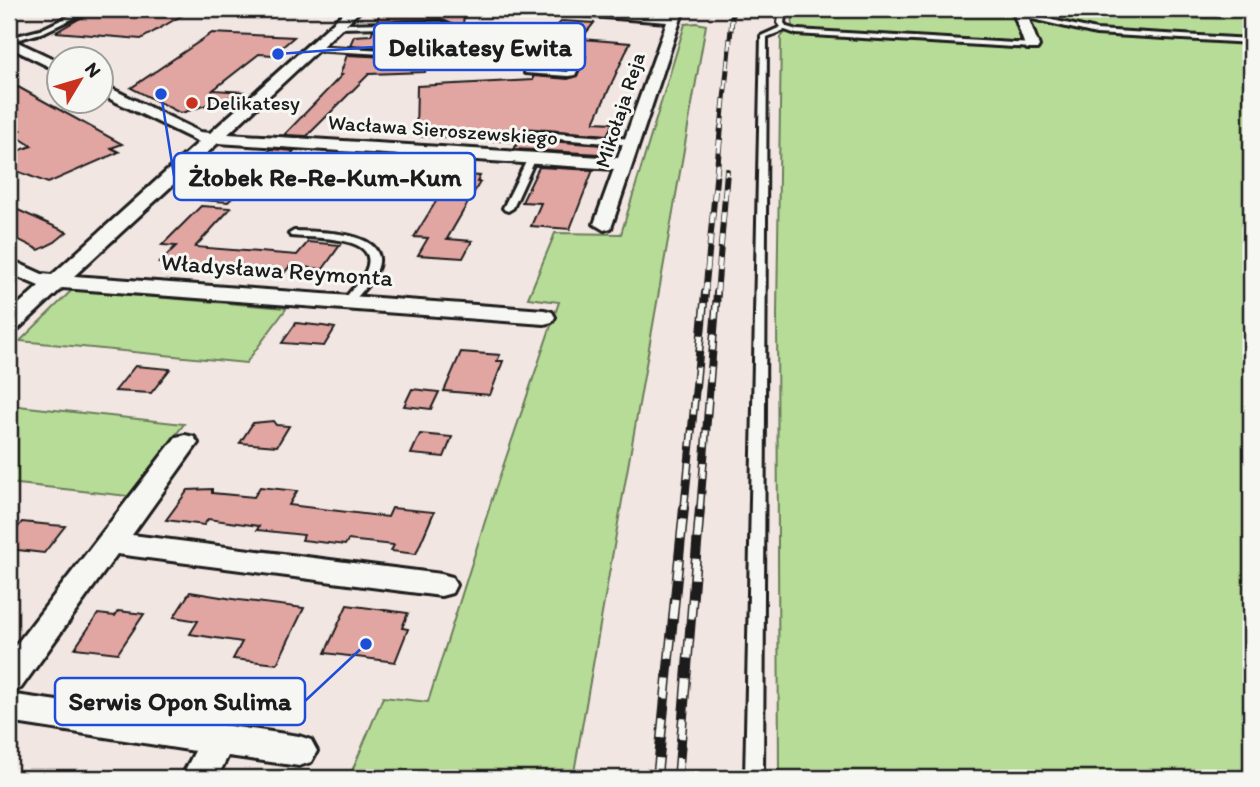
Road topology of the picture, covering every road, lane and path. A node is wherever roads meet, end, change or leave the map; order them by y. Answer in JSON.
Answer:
{"nodes":[{"id":1,"x":355,"y":9,"type":"edge"},
{"id":2,"x":552,"y":9,"type":"edge"},
{"id":3,"x":783,"y":9,"type":"edge"},
{"id":4,"x":1020,"y":12,"type":"edge"},
{"id":5,"x":80,"y":13,"type":"dead end"},
{"id":6,"x":676,"y":14,"type":"edge"},
{"id":7,"x":337,"y":26,"type":"junction"},
{"id":8,"x":785,"y":28,"type":"junction"},
{"id":9,"x":463,"y":29,"type":"dead end"},
{"id":10,"x":9,"y":41,"type":"edge"},
{"id":11,"x":1251,"y":41,"type":"edge"},
{"id":12,"x":1032,"y":46,"type":"joint"},
{"id":13,"x":313,"y":48,"type":"junction"},
{"id":14,"x":580,"y":57,"type":"dead end"},
{"id":15,"x":46,"y":61,"type":"edge"},
{"id":16,"x":116,"y":96,"type":"edge"},
{"id":17,"x":524,"y":134,"type":"dead end"},
{"id":18,"x":214,"y":138,"type":"junction"},
{"id":19,"x":632,"y":142,"type":"junction"},
{"id":20,"x":532,"y":158,"type":"junction"},
{"id":21,"x":625,"y":164,"type":"junction"},
{"id":22,"x":508,"y":208,"type":"dead end"},
{"id":23,"x":604,"y":224,"type":"dead end"},
{"id":24,"x":294,"y":234,"type":"dead end"},
{"id":25,"x":9,"y":265,"type":"edge"},
{"id":26,"x":58,"y":280,"type":"junction"},
{"id":27,"x":348,"y":301,"type":"junction"},
{"id":28,"x":544,"y":317,"type":"dead end"},
{"id":29,"x":9,"y":325,"type":"edge"},
{"id":30,"x":185,"y":443,"type":"dead end"},
{"id":31,"x":110,"y":543,"type":"junction"},
{"id":32,"x":441,"y":585,"type":"dead end"},
{"id":33,"x":9,"y":678,"type":"edge"},
{"id":34,"x":9,"y":708,"type":"edge"},
{"id":35,"x":218,"y":741,"type":"junction"},
{"id":36,"x":299,"y":751,"type":"dead end"},
{"id":37,"x":199,"y":778,"type":"edge"},
{"id":38,"x":754,"y":778,"type":"edge"}],
"edges":[{"from":1,"to":7,"type":"street"},
{"from":2,"to":6,"type":"street"},
{"from":3,"to":8,"type":"lane"},
{"from":4,"to":11,"type":"lane"},
{"from":4,"to":12,"type":"street"},
{"from":5,"to":10,"type":"lane"},
{"from":6,"to":19,"type":"street","name":"Mikołaja Reja"},
{"from":7,"to":9,"type":"lane"},
{"from":7,"to":13,"type":"street"},
{"from":8,"to":12,"type":"lane"},
{"from":8,"to":38,"type":"lane"},
{"from":10,"to":15,"type":"street"},
{"from":13,"to":14,"type":"lane"},
{"from":13,"to":18,"type":"street"},
{"from":16,"to":18,"type":"street","name":"Wacława Sieroszewskiego"},
{"from":17,"to":19,"type":"lane"},
{"from":18,"to":20,"type":"street","name":"Wacława Sieroszewskiego"},
{"from":18,"to":26,"type":"street"},
{"from":19,"to":21,"type":"street","name":"Mikołaja Reja"},
{"from":20,"to":21,"type":"street","name":"Wacława Sieroszewskiego"},
{"from":20,"to":22,"type":"lane"},
{"from":21,"to":23,"type":"street","name":"Mikołaja Reja"},
{"from":24,"to":27,"type":"lane"},
{"from":25,"to":26,"type":"street","name":"Władysława Reymonta"},
{"from":26,"to":27,"type":"street","name":"Władysława Reymonta"},
{"from":26,"to":29,"type":"street"},
{"from":27,"to":28,"type":"street","name":"Władysława Reymonta"},
{"from":30,"to":31,"type":"street"},
{"from":31,"to":32,"type":"street"},
{"from":31,"to":33,"type":"street"},
{"from":34,"to":35,"type":"street"},
{"from":35,"to":36,"type":"street"},
{"from":35,"to":37,"type":"street"}]}
